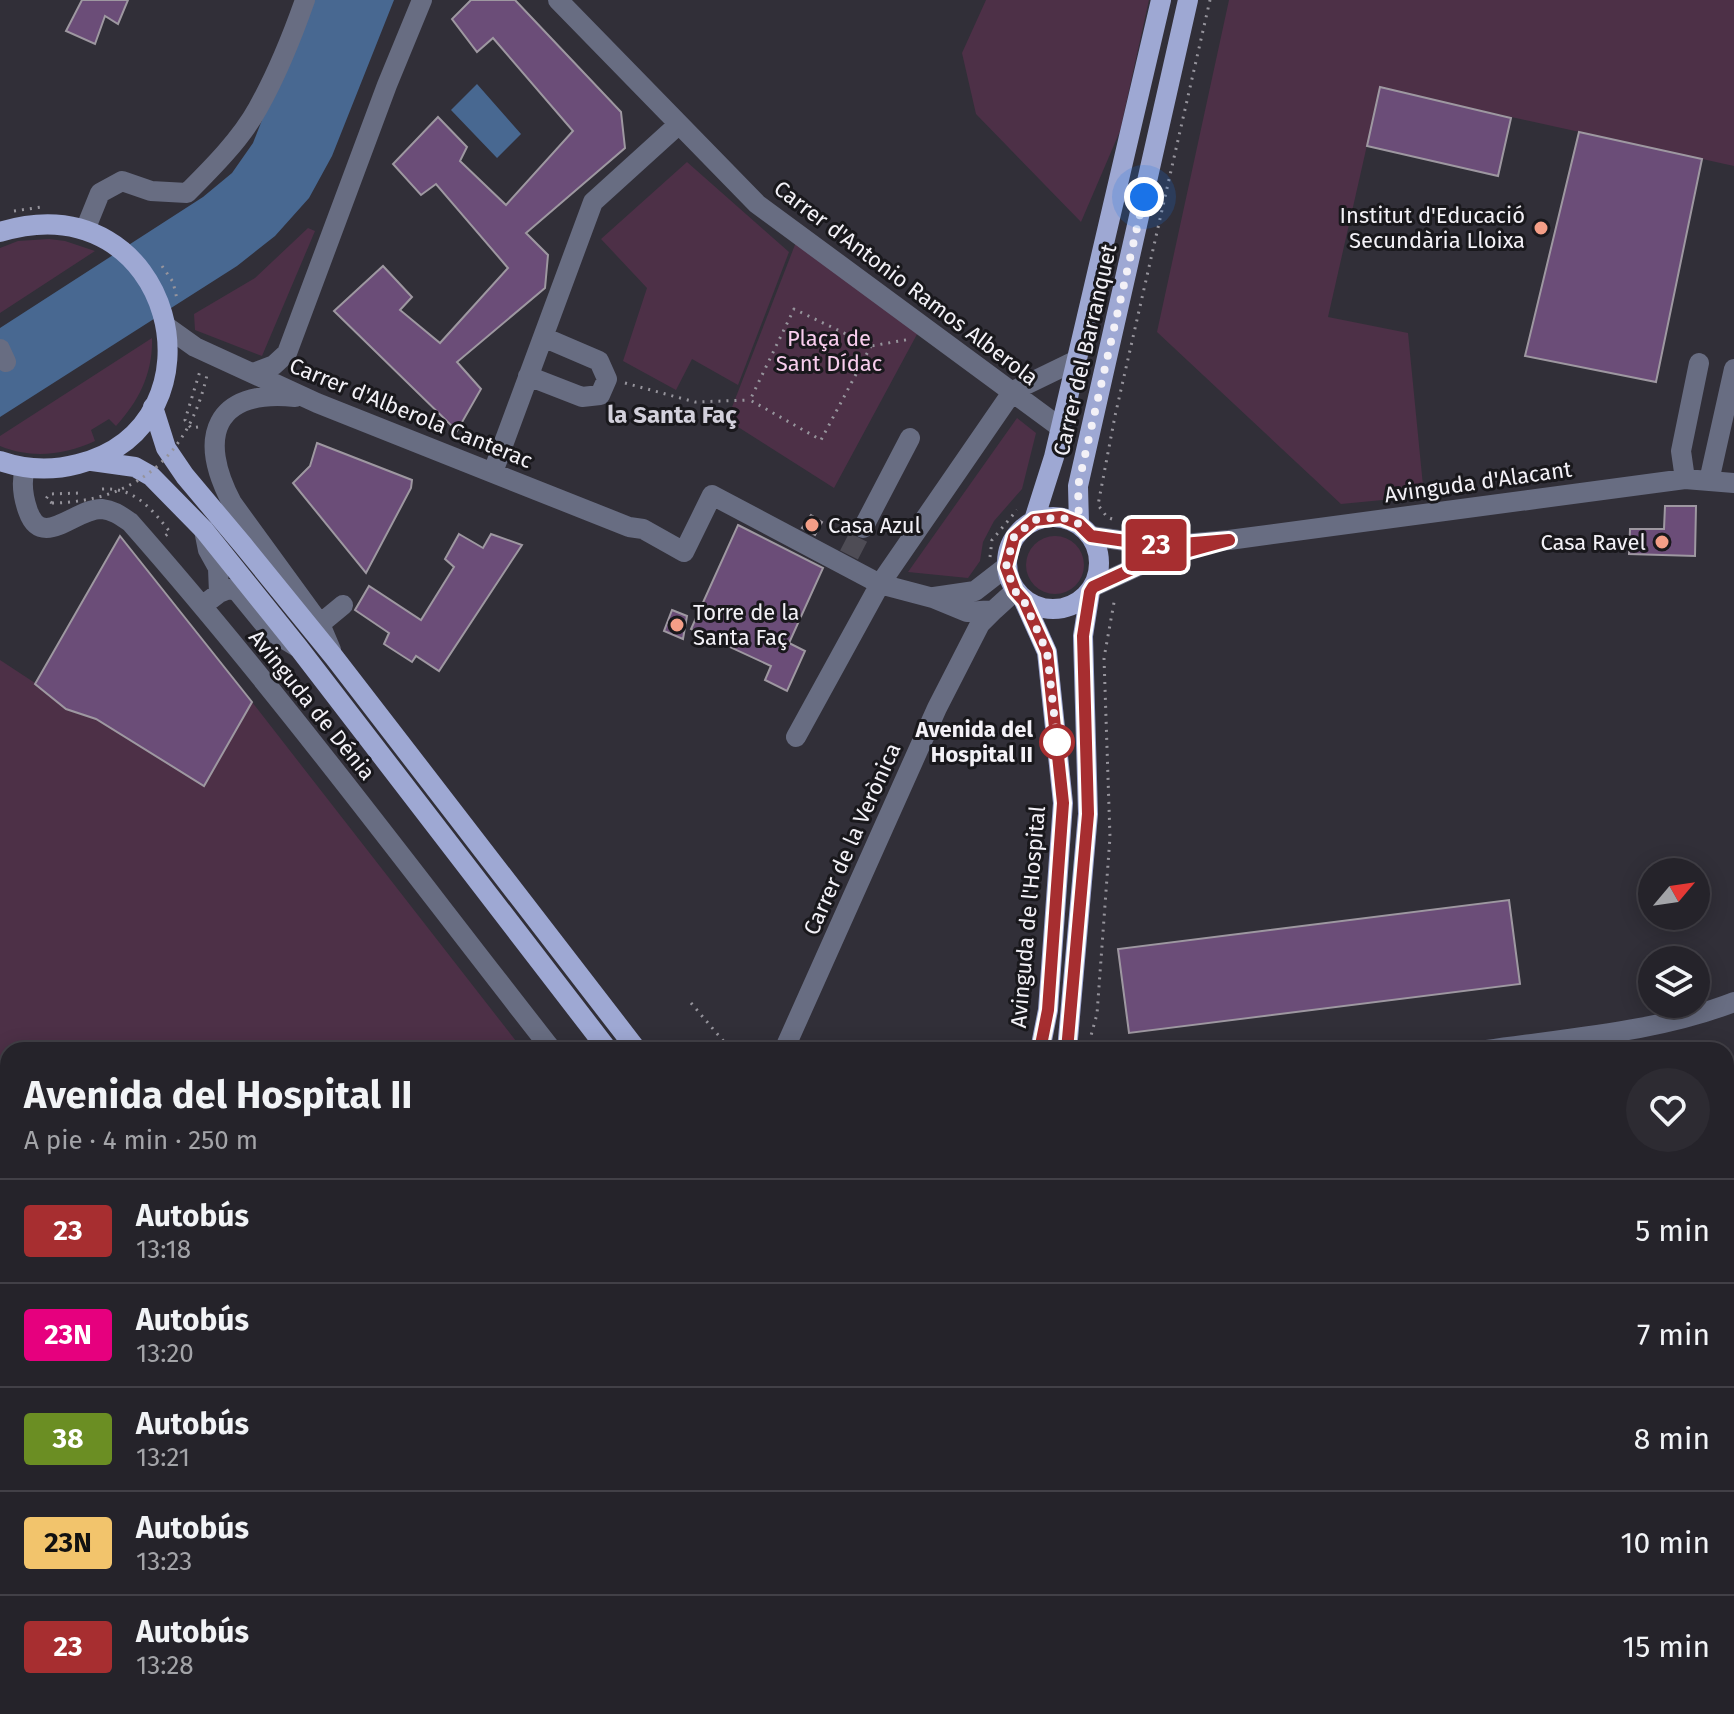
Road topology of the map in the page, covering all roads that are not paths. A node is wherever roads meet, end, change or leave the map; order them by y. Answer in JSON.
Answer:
{"nodes":[{"id":1,"x":305,"y":0,"type":"edge"},
{"id":2,"x":422,"y":0,"type":"edge"},
{"id":3,"x":558,"y":0,"type":"edge"},
{"id":4,"x":1161,"y":0,"type":"edge"},
{"id":5,"x":1190,"y":1,"type":"edge"},
{"id":6,"x":679,"y":124,"type":"junction"},
{"id":7,"x":85,"y":230,"type":"junction"},
{"id":8,"x":0,"y":232,"type":"edge"},
{"id":9,"x":166,"y":324,"type":"junction"},
{"id":10,"x":543,"y":337,"type":"junction"},
{"id":11,"x":287,"y":353,"type":"junction"},
{"id":12,"x":1077,"y":360,"type":"junction"},
{"id":13,"x":1699,"y":363,"type":"dead end"},
{"id":14,"x":1734,"y":369,"type":"edge"},
{"id":15,"x":253,"y":373,"type":"junction"},
{"id":16,"x":528,"y":376,"type":"junction"},
{"id":17,"x":1013,"y":391,"type":"junction"},
{"id":18,"x":307,"y":399,"type":"junction"},
{"id":19,"x":153,"y":407,"type":"junction"},
{"id":20,"x":1061,"y":428,"type":"junction"},
{"id":21,"x":910,"y":438,"type":"dead end"},
{"id":22,"x":0,"y":461,"type":"edge"},
{"id":23,"x":92,"y":461,"type":"junction"},
{"id":24,"x":25,"y":468,"type":"junction"},
{"id":25,"x":493,"y":472,"type":"junction"},
{"id":26,"x":1685,"y":479,"type":"junction"},
{"id":27,"x":1709,"y":481,"type":"junction"},
{"id":28,"x":1734,"y":483,"type":"edge"},
{"id":29,"x":1034,"y":520,"type":"junction"},
{"id":30,"x":863,"y":528,"type":"tunnel mouth"},
{"id":31,"x":204,"y":530,"type":"junction"},
{"id":32,"x":1085,"y":530,"type":"junction"},
{"id":33,"x":1229,"y":540,"type":"junction"},
{"id":34,"x":1006,"y":567,"type":"junction"},
{"id":35,"x":876,"y":582,"type":"junction"},
{"id":36,"x":1091,"y":590,"type":"junction"},
{"id":37,"x":219,"y":593,"type":"junction"},
{"id":38,"x":1020,"y":596,"type":"junction"},
{"id":39,"x":933,"y":598,"type":"junction"},
{"id":40,"x":343,"y":605,"type":"dead end"},
{"id":41,"x":202,"y":606,"type":"junction"},
{"id":42,"x":994,"y":610,"type":"junction"},
{"id":43,"x":320,"y":624,"type":"junction"},
{"id":44,"x":298,"y":647,"type":"junction"},
{"id":45,"x":334,"y":657,"type":"junction"},
{"id":46,"x":796,"y":737,"type":"dead end"},
{"id":47,"x":1734,"y":1002,"type":"edge"},
{"id":48,"x":546,"y":1042,"type":"edge"},
{"id":49,"x":602,"y":1042,"type":"edge"},
{"id":50,"x":631,"y":1042,"type":"edge"},
{"id":51,"x":788,"y":1042,"type":"edge"},
{"id":52,"x":1041,"y":1042,"type":"edge"},
{"id":53,"x":1068,"y":1042,"type":"edge"},
{"id":54,"x":1551,"y":1042,"type":"edge"}],
"edges":[{"from":1,"to":7,"type":"street"},
{"from":2,"to":11,"type":"street"},
{"from":3,"to":6,"type":"street","name":"Carrer d'Antonio Ramos Alberola"},
{"from":4,"to":12,"type":"main road","name":"Carrer del Barranquet"},
{"from":5,"to":32,"type":"main road","name":"Carrer del Barranquet"},
{"from":6,"to":10,"type":"street"},
{"from":6,"to":17,"type":"street","name":"Carrer d'Antonio Ramos Alberola"},
{"from":7,"to":8,"type":"main road"},
{"from":7,"to":9,"type":"main road"},
{"from":9,"to":15,"type":"street","name":"Carrer d'Alberola Canterac"},
{"from":9,"to":19,"type":"main road"},
{"from":10,"to":16,"type":"street"},
{"from":10,"to":16,"type":"street"},
{"from":11,"to":15,"type":"street"},
{"from":11,"to":18,"type":"street"},
{"from":12,"to":17,"type":"street","name":"Carrer del Barranquet"},
{"from":12,"to":20,"type":"main road","name":"Carrer del Barranquet"},
{"from":13,"to":26,"type":"street"},
{"from":14,"to":27,"type":"street"},
{"from":15,"to":18,"type":"street","name":"Carrer d'Alberola Canterac"},
{"from":16,"to":25,"type":"street"},
{"from":17,"to":20,"type":"street","name":"Carrer d'Antonio Ramos Alberola"},
{"from":17,"to":35,"type":"street","name":"Carrer del Barranquet"},
{"from":18,"to":25,"type":"street","name":"Carrer d'Alberola Canterac"},
{"from":18,"to":43,"type":"street"},
{"from":19,"to":23,"type":"main road"},
{"from":19,"to":45,"type":"main road","name":"Avinguda de Dénia"},
{"from":20,"to":29,"type":"main road","name":"Carrer del Barranquet"},
{"from":21,"to":30,"type":"street"},
{"from":22,"to":24,"type":"main road"},
{"from":23,"to":24,"type":"main road"},
{"from":23,"to":31,"type":"main road","name":"Avinguda de Dénia"},
{"from":24,"to":41,"type":"street","name":"Avinguda de Dénia"},
{"from":25,"to":35,"type":"street","name":"Carrer d'Alberola Canterac"},
{"from":26,"to":27,"type":"street","name":"Avinguda d'Alacant"},
{"from":26,"to":33,"type":"street","name":"Avinguda d'Alacant"},
{"from":27,"to":28,"type":"street","name":"Avinguda d'Alacant"},
{"from":29,"to":32,"type":"main road"},
{"from":29,"to":34,"type":"main road"},
{"from":31,"to":37,"type":"street"},
{"from":31,"to":44,"type":"main road","name":"Avinguda de Dénia"},
{"from":32,"to":33,"type":"street","name":"Avinguda d'Alacant"},
{"from":32,"to":36,"type":"main road"},
{"from":33,"to":36,"type":"street","name":"Avinguda d'Alacant"},
{"from":34,"to":38,"type":"main road"},
{"from":34,"to":39,"type":"street"},
{"from":35,"to":39,"type":"street"},
{"from":35,"to":46,"type":"street","name":"Carrer del Barranquet"},
{"from":36,"to":38,"type":"main road"},
{"from":36,"to":53,"type":"main road"},
{"from":37,"to":41,"type":"street"},
{"from":37,"to":44,"type":"street"},
{"from":38,"to":42,"type":"street","name":"Carrer de la Verònica"},
{"from":38,"to":52,"type":"main road","name":"Avinguda de l'Hospital"},
{"from":39,"to":42,"type":"street"},
{"from":40,"to":43,"type":"street"},
{"from":41,"to":48,"type":"street","name":"Avinguda de Dénia"},
{"from":42,"to":51,"type":"street","name":"Carrer de la Verònica"},
{"from":43,"to":45,"type":"street"},
{"from":44,"to":49,"type":"main road","name":"Avinguda de Dénia"},
{"from":45,"to":50,"type":"main road","name":"Avinguda de Dénia"},
{"from":47,"to":54,"type":"street"}]}
